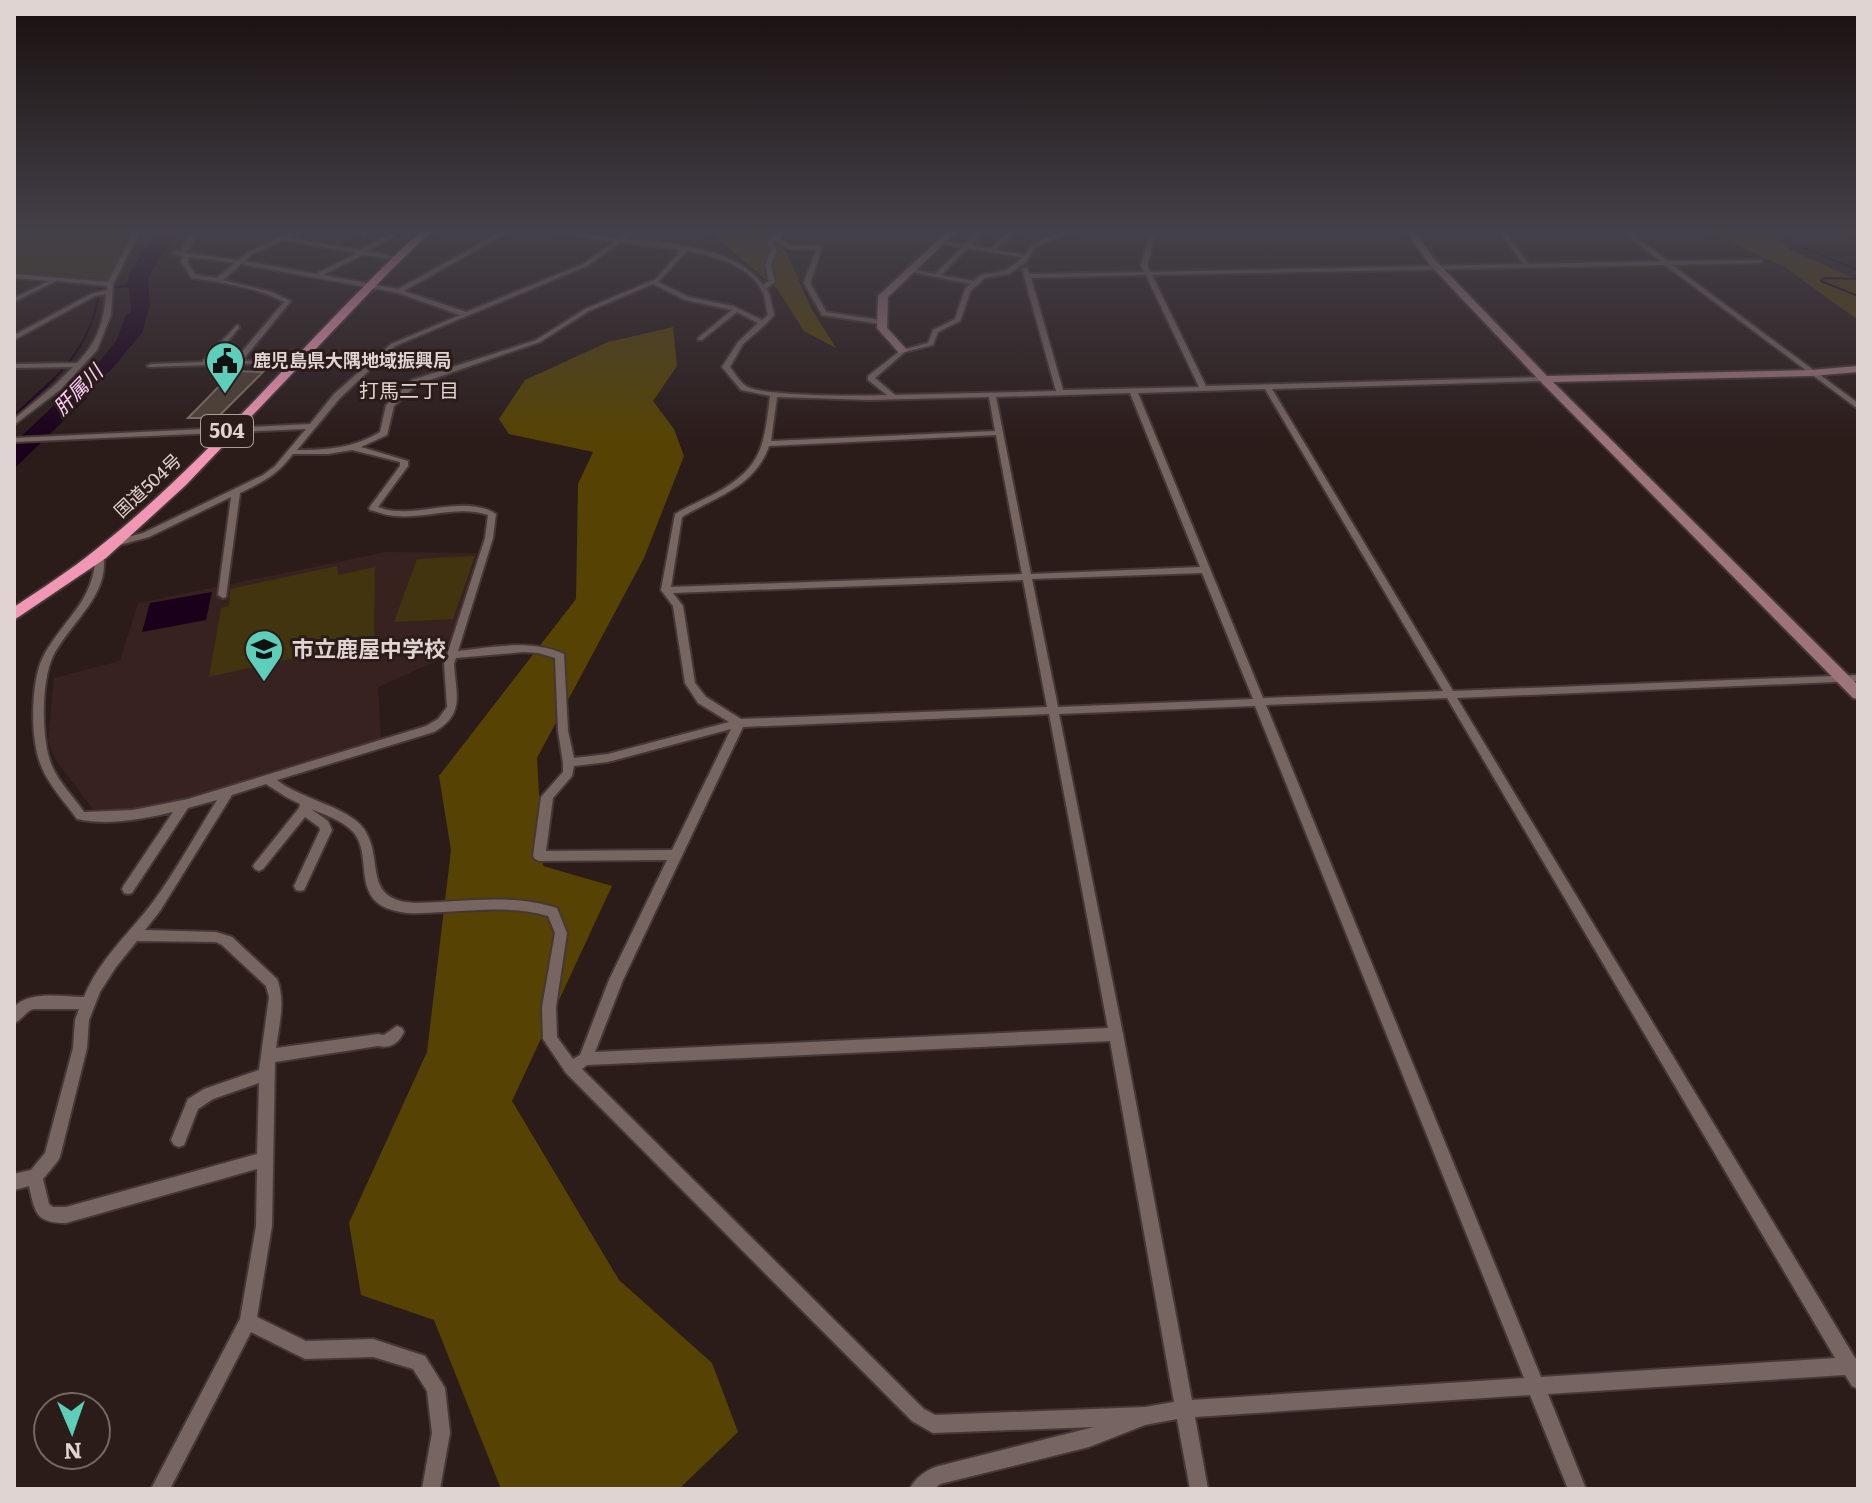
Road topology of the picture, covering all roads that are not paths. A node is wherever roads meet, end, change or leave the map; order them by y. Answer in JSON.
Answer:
{"nodes":[{"id":1,"x":82,"y":301,"type":"edge"},
{"id":2,"x":109,"y":301,"type":"edge"},
{"id":3,"x":288,"y":301,"type":"edge"},
{"id":4,"x":355,"y":301,"type":"edge"},
{"id":5,"x":428,"y":301,"type":"edge"},
{"id":6,"x":500,"y":301,"type":"edge"},
{"id":7,"x":608,"y":301,"type":"edge"},
{"id":8,"x":697,"y":301,"type":"edge"},
{"id":9,"x":768,"y":301,"type":"edge"},
{"id":10,"x":817,"y":301,"type":"edge"},
{"id":11,"x":882,"y":301,"type":"edge"},
{"id":12,"x":964,"y":301,"type":"edge"},
{"id":13,"x":1033,"y":301,"type":"edge"},
{"id":14,"x":1162,"y":301,"type":"edge"},
{"id":15,"x":1470,"y":301,"type":"edge"},
{"id":16,"x":1716,"y":301,"type":"edge"},
{"id":17,"x":736,"y":310,"type":"junction"},
{"id":18,"x":467,"y":315,"type":"junction"},
{"id":19,"x":880,"y":322,"type":"junction"},
{"id":20,"x":764,"y":323,"type":"junction"},
{"id":21,"x":237,"y":327,"type":"dead end"},
{"id":22,"x":14,"y":338,"type":"edge"},
{"id":23,"x":700,"y":339,"type":"dead end"},
{"id":24,"x":903,"y":351,"type":"junction"},
{"id":25,"x":297,"y":361,"type":"junction"},
{"id":26,"x":236,"y":363,"type":"junction"},
{"id":27,"x":204,"y":364,"type":"junction"},
{"id":28,"x":80,"y":365,"type":"junction"},
{"id":29,"x":14,"y":366,"type":"edge"},
{"id":30,"x":151,"y":366,"type":"dead end"},
{"id":31,"x":1858,"y":369,"type":"edge"},
{"id":32,"x":1811,"y":373,"type":"junction"},
{"id":33,"x":1544,"y":379,"type":"junction"},
{"id":34,"x":1267,"y":387,"type":"junction"},
{"id":35,"x":1203,"y":388,"type":"junction"},
{"id":36,"x":1133,"y":390,"type":"junction"},
{"id":37,"x":1060,"y":392,"type":"junction"},
{"id":38,"x":992,"y":394,"type":"junction"},
{"id":39,"x":774,"y":395,"type":"junction"},
{"id":40,"x":892,"y":396,"type":"junction"},
{"id":41,"x":1858,"y":407,"type":"edge"},
{"id":42,"x":14,"y":423,"type":"edge"},
{"id":43,"x":312,"y":426,"type":"junction"},
{"id":44,"x":228,"y":431,"type":"junction"},
{"id":45,"x":1000,"y":433,"type":"junction"},
{"id":46,"x":14,"y":440,"type":"edge"},
{"id":47,"x":767,"y":444,"type":"junction"},
{"id":48,"x":355,"y":448,"type":"junction"},
{"id":49,"x":291,"y":452,"type":"junction"},
{"id":50,"x":236,"y":490,"type":"junction"},
{"id":51,"x":112,"y":544,"type":"junction"},
{"id":52,"x":100,"y":555,"type":"junction"},
{"id":53,"x":1206,"y":570,"type":"junction"},
{"id":54,"x":1026,"y":577,"type":"junction"},
{"id":55,"x":666,"y":590,"type":"junction"},
{"id":56,"x":223,"y":595,"type":"dead end"},
{"id":57,"x":14,"y":615,"type":"edge"},
{"id":58,"x":453,"y":655,"type":"junction"},
{"id":59,"x":1850,"y":678,"type":"edge"},
{"id":60,"x":1858,"y":694,"type":"edge"},
{"id":61,"x":1450,"y":695,"type":"junction"},
{"id":62,"x":1258,"y":701,"type":"junction"},
{"id":63,"x":1052,"y":708,"type":"junction"},
{"id":64,"x":739,"y":723,"type":"junction"},
{"id":65,"x":569,"y":763,"type":"junction"},
{"id":66,"x":268,"y":779,"type":"junction"},
{"id":67,"x":228,"y":792,"type":"junction"},
{"id":68,"x":185,"y":803,"type":"junction"},
{"id":69,"x":305,"y":806,"type":"junction"},
{"id":70,"x":675,"y":855,"type":"junction"},
{"id":71,"x":259,"y":866,"type":"dead end"},
{"id":72,"x":300,"y":886,"type":"dead end"},
{"id":73,"x":128,"y":889,"type":"dead end"},
{"id":74,"x":133,"y":935,"type":"junction"},
{"id":75,"x":89,"y":1003,"type":"junction"},
{"id":76,"x":14,"y":1017,"type":"edge"},
{"id":77,"x":397,"y":1032,"type":"dead end"},
{"id":78,"x":1116,"y":1034,"type":"junction"},
{"id":79,"x":268,"y":1056,"type":"junction"},
{"id":80,"x":578,"y":1064,"type":"junction"},
{"id":81,"x":266,"y":1074,"type":"junction"},
{"id":82,"x":179,"y":1140,"type":"dead end"},
{"id":83,"x":265,"y":1159,"type":"junction"},
{"id":84,"x":35,"y":1177,"type":"junction"},
{"id":85,"x":14,"y":1182,"type":"edge"},
{"id":86,"x":248,"y":1321,"type":"junction"},
{"id":87,"x":1855,"y":1371,"type":"edge"},
{"id":88,"x":1535,"y":1387,"type":"junction"},
{"id":89,"x":1183,"y":1409,"type":"junction"},
{"id":90,"x":1145,"y":1416,"type":"junction"},
{"id":91,"x":160,"y":1489,"type":"edge"},
{"id":92,"x":431,"y":1489,"type":"edge"},
{"id":93,"x":919,"y":1489,"type":"edge"},
{"id":94,"x":1199,"y":1489,"type":"edge"},
{"id":95,"x":1577,"y":1489,"type":"edge"}],
"edges":[{"from":1,"to":22,"type":"street"},
{"from":2,"to":28,"type":"street"},
{"from":3,"to":26,"type":"street"},
{"from":4,"to":25,"type":"highway","name":"国道504号","number":"504"},
{"from":5,"to":18,"type":"street"},
{"from":6,"to":18,"type":"street"},
{"from":7,"to":48,"type":"street"},
{"from":8,"to":17,"type":"street"},
{"from":9,"to":20,"type":"street"},
{"from":10,"to":19,"type":"street"},
{"from":11,"to":19,"type":"street"},
{"from":12,"to":24,"type":"street"},
{"from":13,"to":37,"type":"street"},
{"from":14,"to":35,"type":"street"},
{"from":15,"to":33,"type":"street"},
{"from":16,"to":32,"type":"street"},
{"from":17,"to":20,"type":"street"},
{"from":17,"to":23,"type":"street"},
{"from":18,"to":43,"type":"street"},
{"from":19,"to":24,"type":"street"},
{"from":20,"to":39,"type":"street"},
{"from":21,"to":27,"type":"street"},
{"from":24,"to":40,"type":"street"},
{"from":25,"to":26,"type":"street"},
{"from":25,"to":44,"type":"highway","name":"国道504号","number":"504"},
{"from":26,"to":27,"type":"street"},
{"from":27,"to":30,"type":"street"},
{"from":28,"to":29,"type":"street"},
{"from":28,"to":42,"type":"street"},
{"from":31,"to":32,"type":"street"},
{"from":32,"to":33,"type":"street"},
{"from":32,"to":41,"type":"street"},
{"from":33,"to":34,"type":"street"},
{"from":33,"to":59,"type":"street"},
{"from":34,"to":35,"type":"street"},
{"from":34,"to":61,"type":"street"},
{"from":35,"to":36,"type":"street"},
{"from":36,"to":37,"type":"street"},
{"from":36,"to":53,"type":"street"},
{"from":37,"to":38,"type":"street"},
{"from":38,"to":40,"type":"street"},
{"from":38,"to":45,"type":"street"},
{"from":39,"to":40,"type":"street"},
{"from":39,"to":47,"type":"street"},
{"from":43,"to":44,"type":"street"},
{"from":43,"to":49,"type":"street"},
{"from":44,"to":46,"type":"street"},
{"from":44,"to":51,"type":"highway","name":"国道504号","number":"504"},
{"from":45,"to":47,"type":"street"},
{"from":45,"to":54,"type":"street"},
{"from":47,"to":55,"type":"street"},
{"from":48,"to":49,"type":"street"},
{"from":48,"to":58,"type":"street"},
{"from":49,"to":50,"type":"street"},
{"from":50,"to":51,"type":"street"},
{"from":50,"to":56,"type":"street"},
{"from":51,"to":52,"type":"highway","name":"国道504号","number":"504"},
{"from":52,"to":57,"type":"highway","name":"国道504号","number":"504"},
{"from":52,"to":68,"type":"street"},
{"from":53,"to":54,"type":"street"},
{"from":53,"to":62,"type":"street"},
{"from":54,"to":55,"type":"street"},
{"from":54,"to":63,"type":"street"},
{"from":55,"to":64,"type":"street"},
{"from":58,"to":65,"type":"street"},
{"from":58,"to":66,"type":"street"},
{"from":59,"to":60,"type":"street"},
{"from":59,"to":61,"type":"street"},
{"from":61,"to":62,"type":"street"},
{"from":61,"to":87,"type":"street"},
{"from":62,"to":63,"type":"street"},
{"from":62,"to":88,"type":"street"},
{"from":63,"to":64,"type":"street"},
{"from":63,"to":78,"type":"street"},
{"from":64,"to":65,"type":"street"},
{"from":64,"to":70,"type":"street"},
{"from":65,"to":70,"type":"street"},
{"from":66,"to":67,"type":"street"},
{"from":66,"to":69,"type":"street"},
{"from":67,"to":68,"type":"street"},
{"from":67,"to":74,"type":"street"},
{"from":68,"to":73,"type":"street"},
{"from":69,"to":71,"type":"street"},
{"from":69,"to":72,"type":"street"},
{"from":69,"to":80,"type":"street"},
{"from":70,"to":80,"type":"street"},
{"from":74,"to":75,"type":"street"},
{"from":74,"to":79,"type":"street"},
{"from":75,"to":76,"type":"street"},
{"from":75,"to":84,"type":"street"},
{"from":77,"to":79,"type":"street"},
{"from":78,"to":80,"type":"street"},
{"from":78,"to":89,"type":"street"},
{"from":79,"to":81,"type":"street"},
{"from":80,"to":90,"type":"street"},
{"from":81,"to":82,"type":"street"},
{"from":81,"to":83,"type":"street"},
{"from":83,"to":84,"type":"street"},
{"from":83,"to":86,"type":"street"},
{"from":84,"to":85,"type":"street"},
{"from":86,"to":91,"type":"street"},
{"from":86,"to":92,"type":"street"},
{"from":87,"to":88,"type":"street"},
{"from":88,"to":89,"type":"street"},
{"from":88,"to":95,"type":"street"},
{"from":89,"to":90,"type":"street"},
{"from":89,"to":94,"type":"street"},
{"from":90,"to":93,"type":"street"}]}
